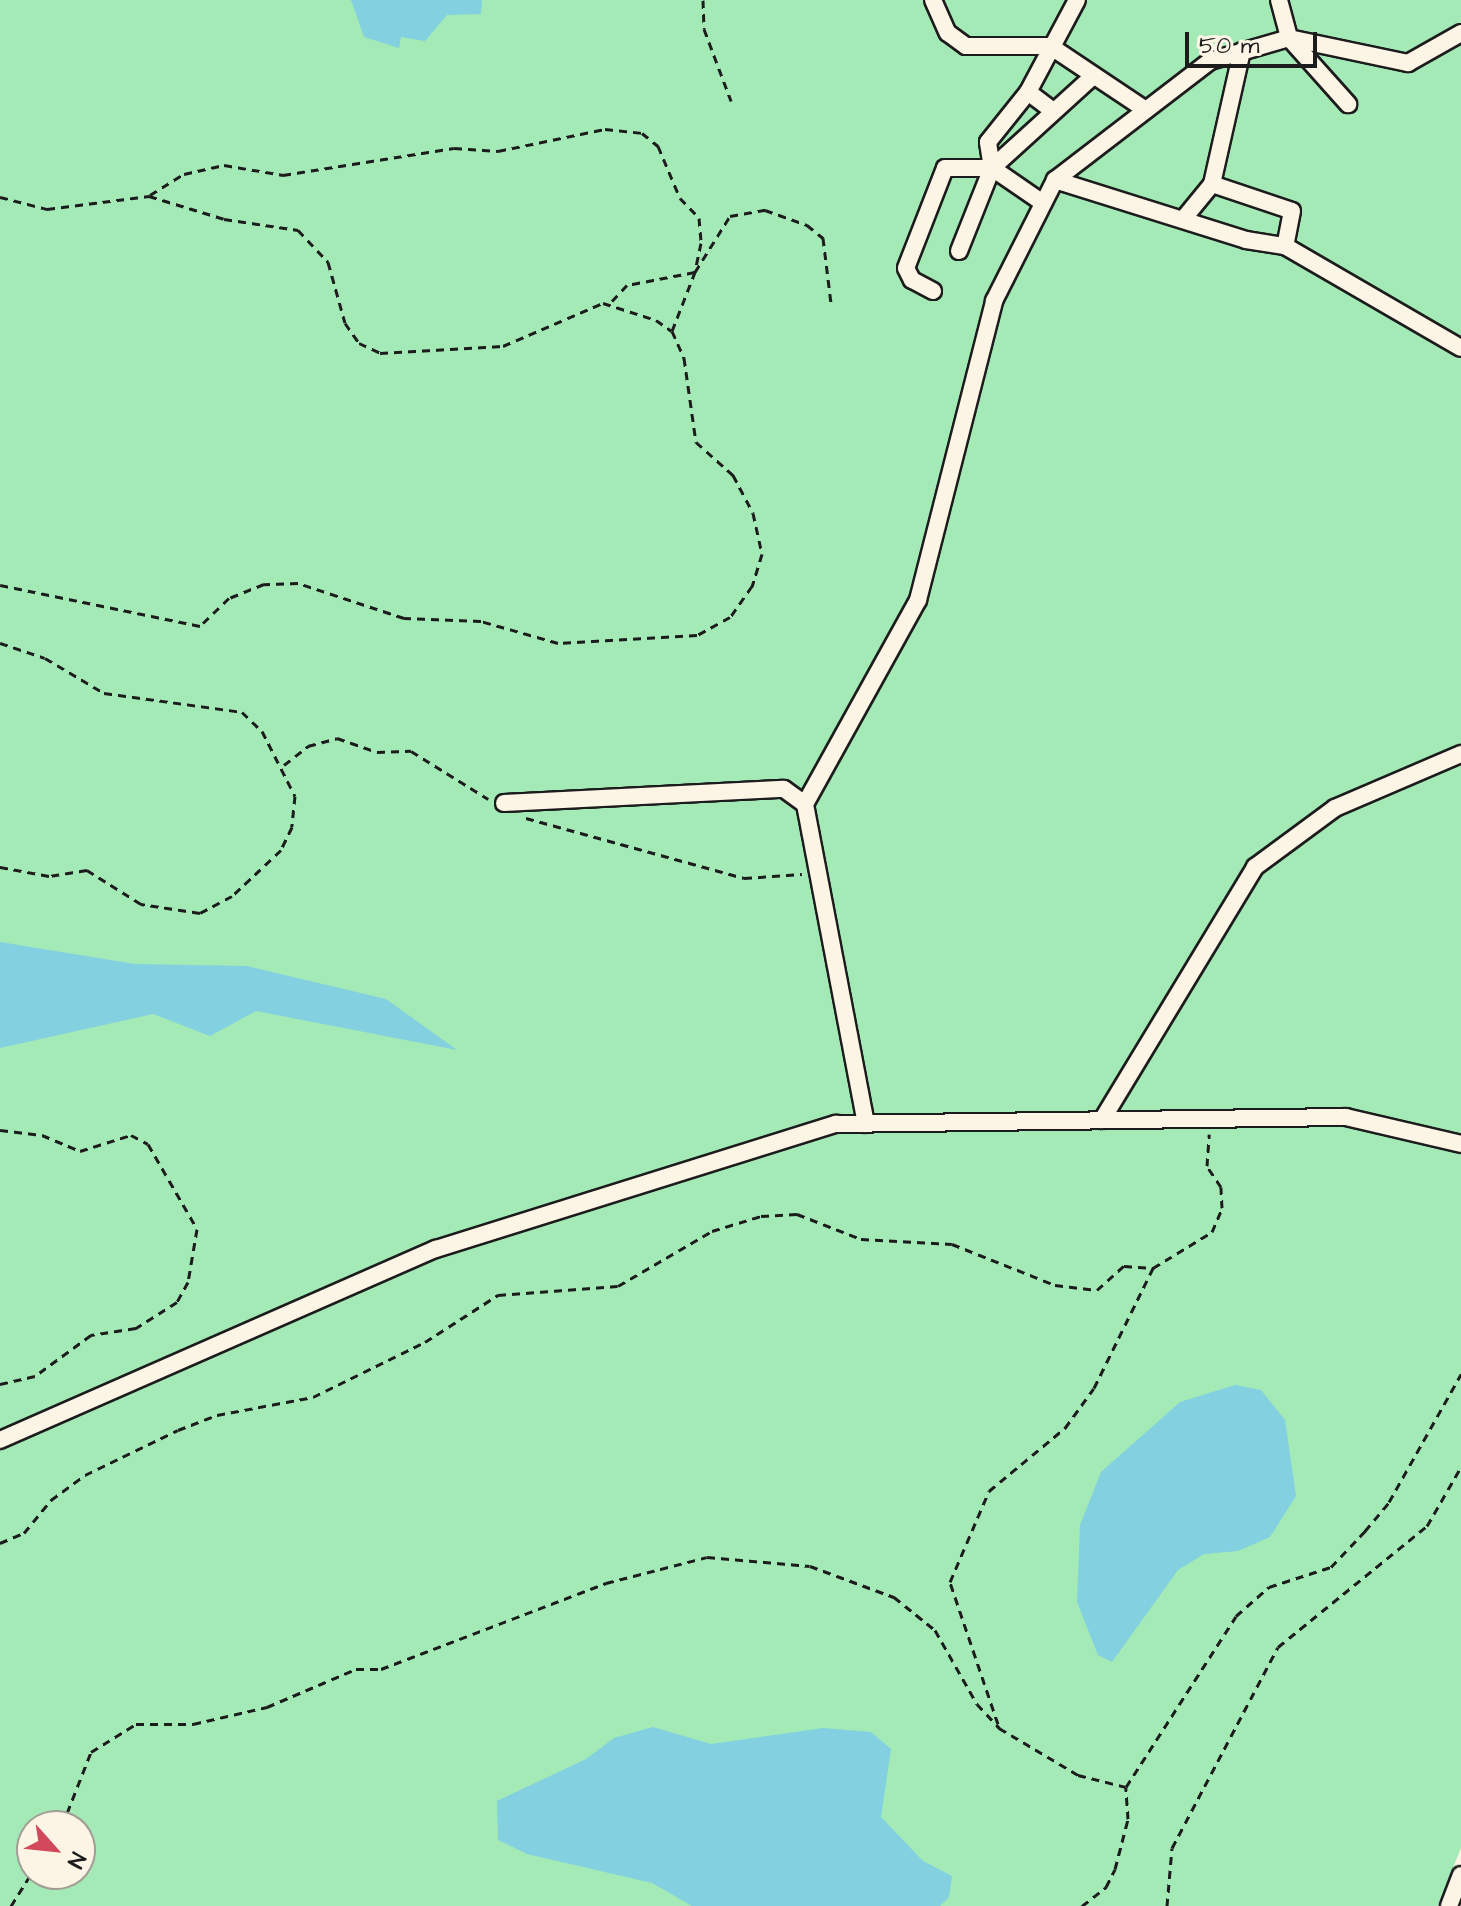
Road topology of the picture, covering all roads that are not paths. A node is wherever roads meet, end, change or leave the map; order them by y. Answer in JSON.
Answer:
{"nodes":[{"id":1,"x":933,"y":0,"type":"edge"},
{"id":2,"x":1077,"y":0,"type":"edge"},
{"id":3,"x":1279,"y":0,"type":"edge"},
{"id":4,"x":1461,"y":33,"type":"edge"},
{"id":5,"x":1289,"y":38,"type":"junction"},
{"id":6,"x":1050,"y":46,"type":"junction"},
{"id":7,"x":1242,"y":51,"type":"junction"},
{"id":8,"x":1093,"y":76,"type":"junction"},
{"id":9,"x":1028,"y":92,"type":"junction"},
{"id":10,"x":1348,"y":104,"type":"dead end"},
{"id":11,"x":1146,"y":110,"type":"junction"},
{"id":12,"x":1053,"y":111,"type":"junction"},
{"id":13,"x":992,"y":168,"type":"junction"},
{"id":14,"x":1055,"y":180,"type":"junction"},
{"id":15,"x":1212,"y":184,"type":"junction"},
{"id":16,"x":1043,"y":203,"type":"junction"},
{"id":17,"x":1185,"y":217,"type":"junction"},
{"id":18,"x":1285,"y":246,"type":"junction"},
{"id":19,"x":959,"y":251,"type":"dead end"},
{"id":20,"x":933,"y":291,"type":"dead end"},
{"id":21,"x":1461,"y":348,"type":"edge"},
{"id":22,"x":1461,"y":754,"type":"edge"},
{"id":23,"x":504,"y":803,"type":"road end"},
{"id":24,"x":805,"y":804,"type":"junction"},
{"id":25,"x":1102,"y":1120,"type":"junction"},
{"id":26,"x":866,"y":1124,"type":"junction"},
{"id":27,"x":1461,"y":1144,"type":"edge"},
{"id":28,"x":0,"y":1440,"type":"edge"},
{"id":29,"x":1461,"y":1875,"type":"edge"},
{"id":30,"x":1449,"y":1906,"type":"edge"}],
"edges":[{"from":1,"to":6,"type":"street"},
{"from":2,"to":6,"type":"street"},
{"from":3,"to":5,"type":"street"},
{"from":4,"to":5,"type":"street"},
{"from":5,"to":7,"type":"street"},
{"from":5,"to":10,"type":"street"},
{"from":6,"to":8,"type":"street"},
{"from":6,"to":9,"type":"street"},
{"from":7,"to":11,"type":"street"},
{"from":7,"to":15,"type":"street"},
{"from":8,"to":11,"type":"street"},
{"from":8,"to":12,"type":"street"},
{"from":9,"to":12,"type":"street"},
{"from":9,"to":13,"type":"street"},
{"from":11,"to":14,"type":"street"},
{"from":12,"to":13,"type":"street"},
{"from":13,"to":16,"type":"street"},
{"from":13,"to":19,"type":"street"},
{"from":13,"to":20,"type":"street"},
{"from":14,"to":16,"type":"street"},
{"from":14,"to":17,"type":"street"},
{"from":15,"to":17,"type":"street"},
{"from":15,"to":18,"type":"street"},
{"from":16,"to":24,"type":"street"},
{"from":17,"to":18,"type":"street"},
{"from":18,"to":21,"type":"street"},
{"from":22,"to":25,"type":"street"},
{"from":23,"to":24,"type":"street"},
{"from":24,"to":26,"type":"street"},
{"from":25,"to":26,"type":"street"},
{"from":25,"to":27,"type":"street"},
{"from":26,"to":28,"type":"street"},
{"from":29,"to":30,"type":"street"}]}
